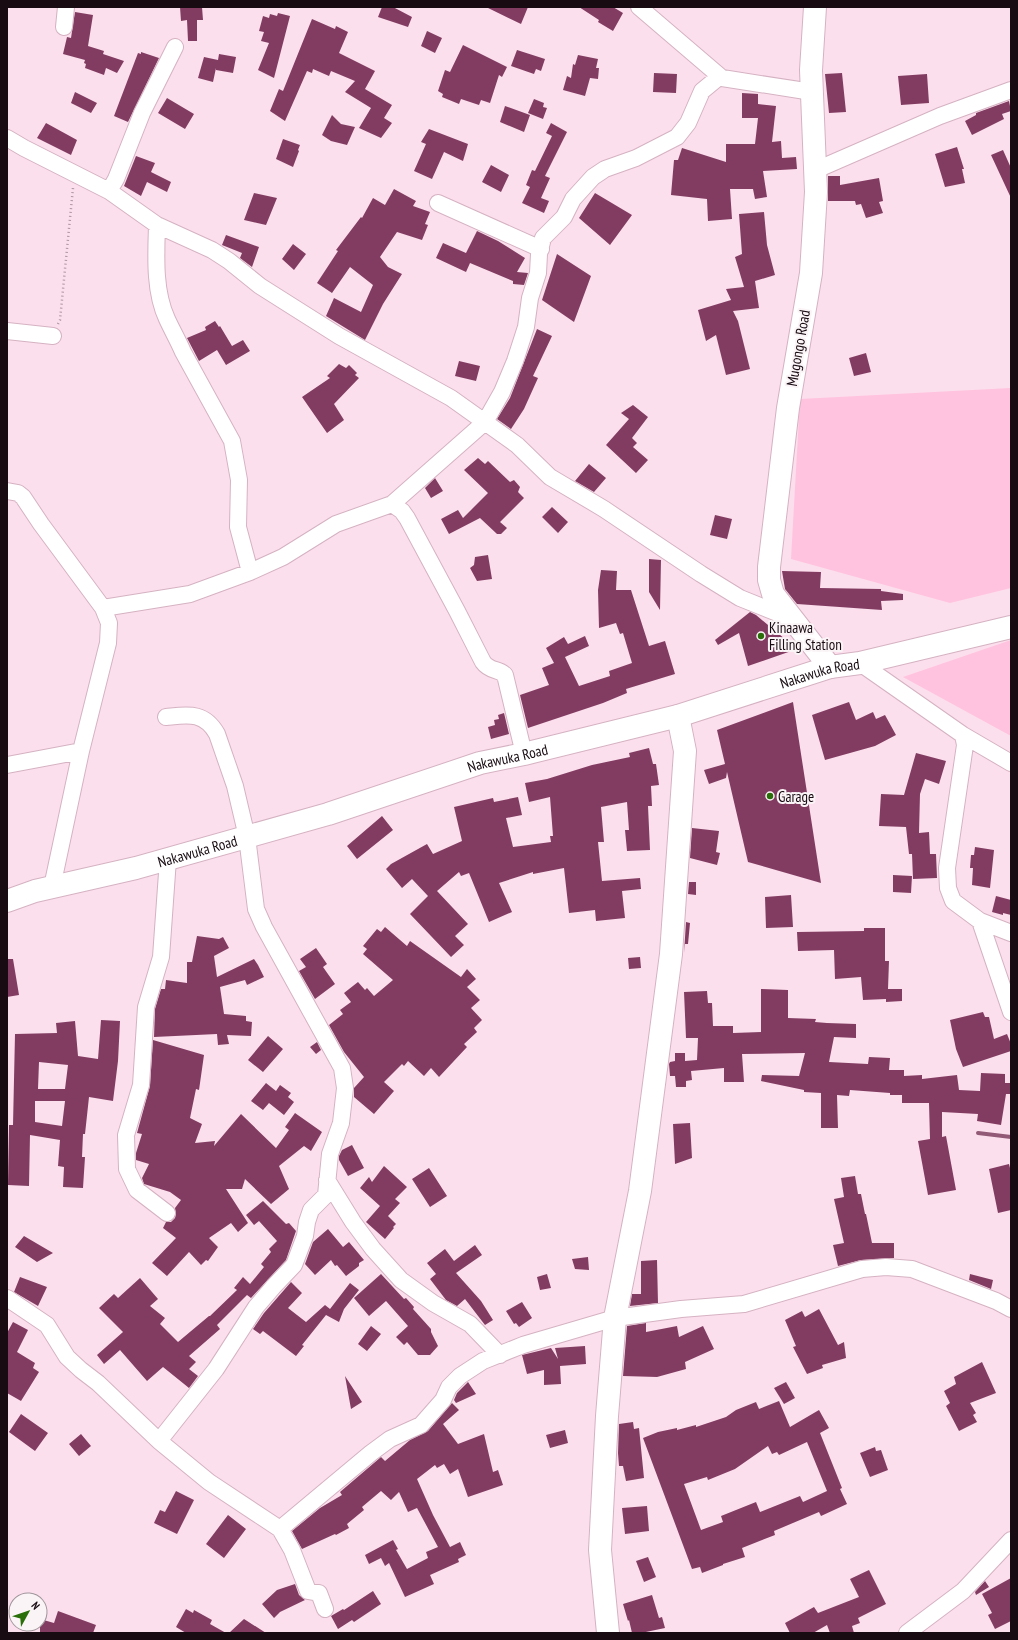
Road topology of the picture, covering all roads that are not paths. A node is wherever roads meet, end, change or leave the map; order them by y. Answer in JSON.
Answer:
{"nodes":[{"id":1,"x":66,"y":7,"type":"edge"},
{"id":2,"x":639,"y":7,"type":"edge"},
{"id":3,"x":815,"y":7,"type":"edge"},
{"id":4,"x":64,"y":27,"type":"dead end"},
{"id":5,"x":175,"y":47,"type":"dead end"},
{"id":6,"x":719,"y":77,"type":"junction"},
{"id":7,"x":1011,"y":90,"type":"edge"},
{"id":8,"x":812,"y":92,"type":"junction"},
{"id":9,"x":7,"y":138,"type":"edge"},
{"id":10,"x":816,"y":170,"type":"junction"},
{"id":11,"x":109,"y":191,"type":"junction"},
{"id":12,"x":438,"y":203,"type":"dead end"},
{"id":13,"x":157,"y":225,"type":"junction"},
{"id":14,"x":541,"y":249,"type":"junction"},
{"id":15,"x":7,"y":331,"type":"edge"},
{"id":16,"x":53,"y":336,"type":"road end"},
{"id":17,"x":485,"y":422,"type":"junction"},
{"id":18,"x":7,"y":491,"type":"edge"},
{"id":19,"x":392,"y":504,"type":"junction"},
{"id":20,"x":250,"y":572,"type":"junction"},
{"id":21,"x":103,"y":608,"type":"junction"},
{"id":22,"x":790,"y":618,"type":"junction"},
{"id":23,"x":1011,"y":627,"type":"edge"},
{"id":24,"x":860,"y":663,"type":"junction"},
{"id":25,"x":830,"y":667,"type":"junction"},
{"id":26,"x":678,"y":716,"type":"junction"},
{"id":27,"x":166,"y":718,"type":"dead end"},
{"id":28,"x":963,"y":736,"type":"junction"},
{"id":29,"x":81,"y":751,"type":"junction"},
{"id":30,"x":524,"y":754,"type":"junction"},
{"id":31,"x":1011,"y":763,"type":"edge"},
{"id":32,"x":7,"y":765,"type":"edge"},
{"id":33,"x":247,"y":836,"type":"junction"},
{"id":34,"x":168,"y":859,"type":"junction"},
{"id":35,"x":52,"y":887,"type":"junction"},
{"id":36,"x":7,"y":901,"type":"edge"},
{"id":37,"x":980,"y":921,"type":"junction"},
{"id":38,"x":1011,"y":933,"type":"edge"},
{"id":39,"x":1011,"y":1012,"type":"edge"},
{"id":40,"x":327,"y":1180,"type":"junction"},
{"id":41,"x":167,"y":1213,"type":"dead end"},
{"id":42,"x":7,"y":1298,"type":"edge"},
{"id":43,"x":1011,"y":1309,"type":"edge"},
{"id":44,"x":615,"y":1318,"type":"junction"},
{"id":45,"x":500,"y":1354,"type":"junction"},
{"id":46,"x":160,"y":1441,"type":"junction"},
{"id":47,"x":280,"y":1530,"type":"junction"},
{"id":48,"x":1011,"y":1540,"type":"edge"},
{"id":49,"x":325,"y":1609,"type":"dead end"},
{"id":50,"x":926,"y":1628,"type":"edge"},
{"id":51,"x":608,"y":1633,"type":"edge"},
{"id":52,"x":907,"y":1633,"type":"edge"}],
"edges":[{"from":1,"to":4,"type":"street"},
{"from":2,"to":6,"type":"street"},
{"from":3,"to":8,"type":"street","name":"Mugongo Road"},
{"from":5,"to":11,"type":"street"},
{"from":6,"to":8,"type":"street"},
{"from":6,"to":14,"type":"street"},
{"from":7,"to":10,"type":"street"},
{"from":8,"to":10,"type":"street","name":"Mugongo Road"},
{"from":9,"to":11,"type":"street"},
{"from":10,"to":22,"type":"street","name":"Mugongo Road"},
{"from":11,"to":13,"type":"street"},
{"from":12,"to":14,"type":"street"},
{"from":13,"to":17,"type":"street"},
{"from":13,"to":20,"type":"street"},
{"from":14,"to":17,"type":"street"},
{"from":15,"to":16,"type":"street"},
{"from":17,"to":19,"type":"street"},
{"from":17,"to":22,"type":"street"},
{"from":18,"to":21,"type":"street"},
{"from":19,"to":20,"type":"street"},
{"from":19,"to":30,"type":"street"},
{"from":20,"to":21,"type":"street"},
{"from":21,"to":29,"type":"street"},
{"from":22,"to":25,"type":"street","name":"Mugongo Road"},
{"from":23,"to":24,"type":"street","name":"Nakawuka Road"},
{"from":24,"to":25,"type":"street","name":"Nakawuka Road"},
{"from":24,"to":28,"type":"street"},
{"from":25,"to":26,"type":"street","name":"Nakawuka Road"},
{"from":26,"to":30,"type":"street","name":"Nakawuka Road"},
{"from":26,"to":44,"type":"street"},
{"from":27,"to":33,"type":"street"},
{"from":28,"to":31,"type":"street"},
{"from":28,"to":37,"type":"street"},
{"from":29,"to":32,"type":"street"},
{"from":29,"to":35,"type":"street"},
{"from":30,"to":33,"type":"street","name":"Nakawuka Road"},
{"from":33,"to":34,"type":"street","name":"Nakawuka Road"},
{"from":33,"to":40,"type":"street"},
{"from":34,"to":35,"type":"street","name":"Nakawuka Road"},
{"from":34,"to":41,"type":"street"},
{"from":35,"to":36,"type":"street","name":"Nakawuka Road"},
{"from":37,"to":38,"type":"street"},
{"from":37,"to":39,"type":"street"},
{"from":40,"to":45,"type":"street"},
{"from":40,"to":46,"type":"street"},
{"from":42,"to":46,"type":"street"},
{"from":43,"to":44,"type":"street"},
{"from":44,"to":45,"type":"street"},
{"from":44,"to":51,"type":"street"},
{"from":45,"to":47,"type":"street"},
{"from":46,"to":47,"type":"street"},
{"from":47,"to":49,"type":"street"},
{"from":48,"to":50,"type":"street"},
{"from":50,"to":52,"type":"street"}]}
